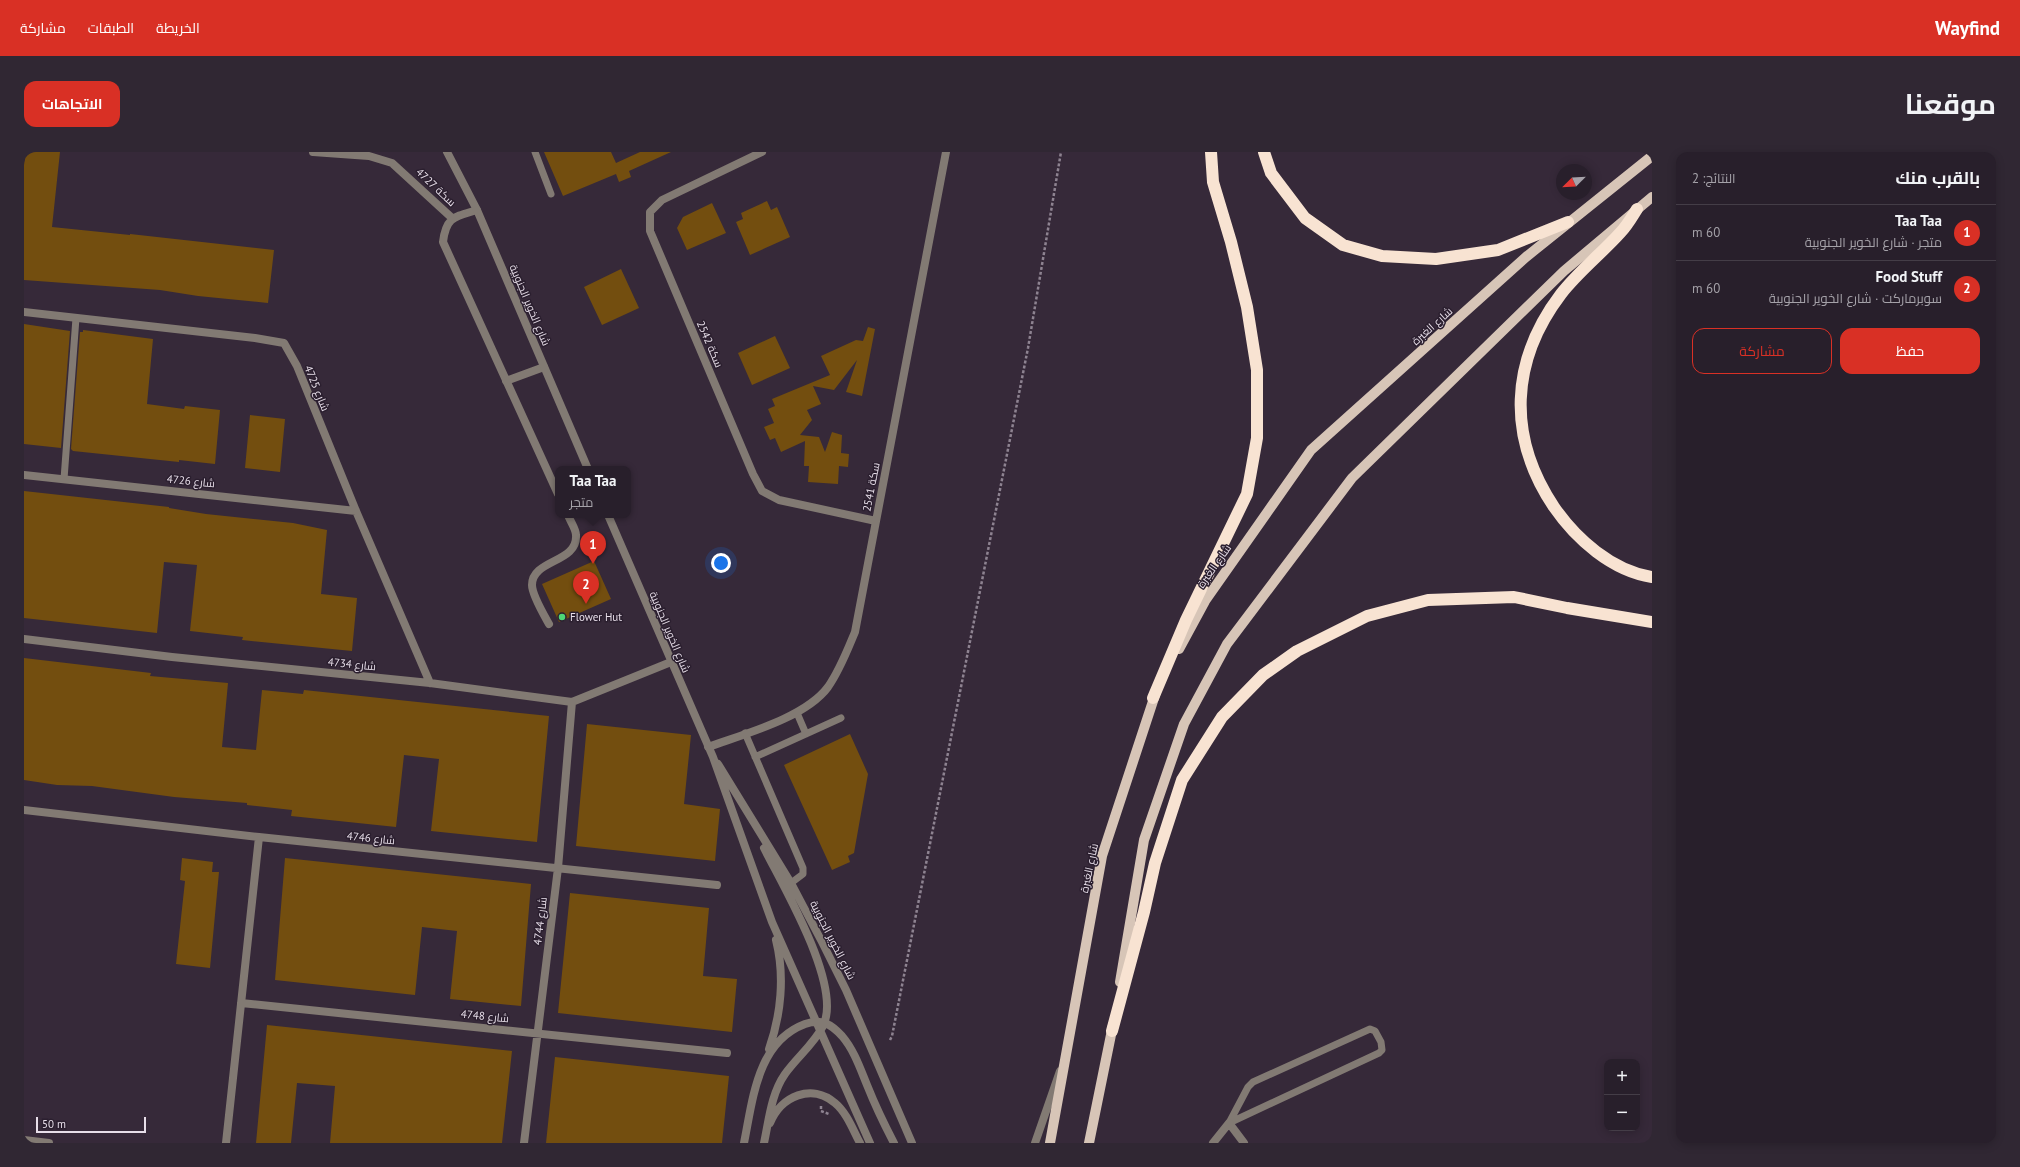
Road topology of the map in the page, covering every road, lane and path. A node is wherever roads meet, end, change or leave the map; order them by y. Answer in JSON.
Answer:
{"nodes":[{"id":1,"x":313,"y":152,"type":"edge"},
{"id":2,"x":447,"y":152,"type":"edge"},
{"id":3,"x":535,"y":152,"type":"edge"},
{"id":4,"x":762,"y":152,"type":"edge"},
{"id":5,"x":946,"y":152,"type":"edge"},
{"id":6,"x":1060,"y":152,"type":"edge"},
{"id":7,"x":1211,"y":152,"type":"edge"},
{"id":8,"x":1264,"y":152,"type":"edge"},
{"id":9,"x":1652,"y":156,"type":"edge"},
{"id":10,"x":551,"y":194,"type":"dead end"},
{"id":11,"x":1652,"y":197,"type":"edge"},
{"id":12,"x":1637,"y":209,"type":"junction"},
{"id":13,"x":477,"y":210,"type":"junction"},
{"id":14,"x":452,"y":218,"type":"junction"},
{"id":15,"x":1568,"y":222,"type":"junction"},
{"id":16,"x":24,"y":312,"type":"edge"},
{"id":17,"x":76,"y":318,"type":"junction"},
{"id":18,"x":544,"y":367,"type":"junction"},
{"id":19,"x":506,"y":381,"type":"junction"},
{"id":20,"x":587,"y":466,"type":"edge"},
{"id":21,"x":24,"y":475,"type":"edge"},
{"id":22,"x":64,"y":479,"type":"junction"},
{"id":23,"x":555,"y":487,"type":"edge"},
{"id":24,"x":356,"y":511,"type":"junction"},
{"id":25,"x":569,"y":518,"type":"edge"},
{"id":26,"x":609,"y":518,"type":"edge"},
{"id":27,"x":876,"y":521,"type":"junction"},
{"id":28,"x":1652,"y":577,"type":"edge"},
{"id":29,"x":1652,"y":622,"type":"edge"},
{"id":30,"x":548,"y":624,"type":"dead end"},
{"id":31,"x":24,"y":639,"type":"edge"},
{"id":32,"x":671,"y":662,"type":"junction"},
{"id":33,"x":430,"y":683,"type":"junction"},
{"id":34,"x":1153,"y":698,"type":"junction"},
{"id":35,"x":572,"y":702,"type":"junction"},
{"id":36,"x":797,"y":713,"type":"junction"},
{"id":37,"x":841,"y":718,"type":"dead end"},
{"id":38,"x":745,"y":733,"type":"junction"},
{"id":39,"x":806,"y":734,"type":"junction"},
{"id":40,"x":708,"y":747,"type":"junction"},
{"id":41,"x":713,"y":757,"type":"junction"},
{"id":42,"x":755,"y":757,"type":"junction"},
{"id":43,"x":24,"y":810,"type":"edge"},
{"id":44,"x":750,"y":819,"type":"junction"},
{"id":45,"x":259,"y":837,"type":"junction"},
{"id":46,"x":558,"y":868,"type":"junction"},
{"id":47,"x":791,"y":883,"type":"junction"},
{"id":48,"x":717,"y":885,"type":"dead end"},
{"id":49,"x":772,"y":922,"type":"junction"},
{"id":50,"x":241,"y":1003,"type":"junction"},
{"id":51,"x":816,"y":1021,"type":"junction"},
{"id":52,"x":825,"y":1023,"type":"junction"},
{"id":53,"x":820,"y":1031,"type":"junction"},
{"id":54,"x":1112,"y":1031,"type":"junction"},
{"id":55,"x":537,"y":1033,"type":"junction"},
{"id":56,"x":890,"y":1040,"type":"dead end"},
{"id":57,"x":727,"y":1053,"type":"dead end"},
{"id":58,"x":1066,"y":1053,"type":"junction"},
{"id":59,"x":766,"y":1057,"type":"junction"},
{"id":60,"x":1229,"y":1123,"type":"junction"},
{"id":61,"x":765,"y":1139,"type":"edge"},
{"id":62,"x":24,"y":1140,"type":"edge"},
{"id":63,"x":49,"y":1143,"type":"edge"},
{"id":64,"x":226,"y":1143,"type":"edge"},
{"id":65,"x":524,"y":1143,"type":"edge"},
{"id":66,"x":744,"y":1143,"type":"edge"},
{"id":67,"x":860,"y":1143,"type":"edge"},
{"id":68,"x":870,"y":1143,"type":"edge"},
{"id":69,"x":894,"y":1143,"type":"edge"},
{"id":70,"x":912,"y":1143,"type":"edge"},
{"id":71,"x":1035,"y":1143,"type":"edge"},
{"id":72,"x":1050,"y":1143,"type":"edge"},
{"id":73,"x":1089,"y":1143,"type":"edge"},
{"id":74,"x":1213,"y":1143,"type":"edge"},
{"id":75,"x":1244,"y":1143,"type":"edge"}],
"edges":[{"from":1,"to":14,"type":"street","name":"سكة 4727"},
{"from":2,"to":13,"type":"street","name":"شارع الخوير الجنوبية"},
{"from":3,"to":10,"type":"lane"},
{"from":4,"to":27,"type":"street","name":"سكة 2542"},
{"from":5,"to":27,"type":"street","name":"سكة 2541"},
{"from":6,"to":56,"type":"path"},
{"from":7,"to":34,"type":"highway"},
{"from":8,"to":15,"type":"highway"},
{"from":9,"to":15,"type":"main road","name":"شارع الغبرة"},
{"from":11,"to":12,"type":"main road"},
{"from":12,"to":28,"type":"highway"},
{"from":12,"to":54,"type":"main road"},
{"from":13,"to":14,"type":"street"},
{"from":13,"to":18,"type":"street","name":"شارع الخوير الجنوبية"},
{"from":14,"to":19,"type":"street"},
{"from":15,"to":34,"type":"main road","name":"شارع الغبرة"},
{"from":16,"to":17,"type":"street","name":"4725 شارع"},
{"from":17,"to":22,"type":"lane"},
{"from":17,"to":24,"type":"street","name":"4725 شارع"},
{"from":18,"to":19,"type":"street"},
{"from":18,"to":20,"type":"street","name":"شارع الخوير الجنوبية"},
{"from":19,"to":23,"type":"street"},
{"from":21,"to":22,"type":"street","name":"4726 شارع"},
{"from":22,"to":24,"type":"street","name":"4726 شارع"},
{"from":24,"to":33,"type":"street","name":"4725 شارع"},
{"from":25,"to":30,"type":"street"},
{"from":26,"to":32,"type":"street","name":"شارع الخوير الجنوبية"},
{"from":27,"to":36,"type":"street","name":"سكة 2541"},
{"from":29,"to":54,"type":"highway"},
{"from":31,"to":33,"type":"street","name":"4734 شارع"},
{"from":32,"to":35,"type":"street","name":"4734 شارع"},
{"from":32,"to":40,"type":"street","name":"شارع الخوير الجنوبية"},
{"from":33,"to":35,"type":"street","name":"4734 شارع"},
{"from":34,"to":58,"type":"main road","name":"شارع الغبرة"},
{"from":35,"to":46,"type":"street","name":"4744 شارع"},
{"from":36,"to":38,"type":"street","name":"سكة 2541"},
{"from":36,"to":39,"type":"lane"},
{"from":37,"to":39,"type":"lane"},
{"from":38,"to":40,"type":"street","name":"سكة 2541"},
{"from":38,"to":42,"type":"lane"},
{"from":39,"to":42,"type":"lane"},
{"from":40,"to":41,"type":"street","name":"شارع الخوير الجنوبية"},
{"from":41,"to":44,"type":"street","name":"شارع الخوير الجنوبية"},
{"from":41,"to":49,"type":"street","name":"شارع الخوير الجنوبية"},
{"from":42,"to":47,"type":"lane"},
{"from":43,"to":45,"type":"street","name":"4746 شارع"},
{"from":44,"to":47,"type":"street","name":"شارع الخوير الجنوبية"},
{"from":44,"to":52,"type":"street"},
{"from":45,"to":46,"type":"street","name":"4746 شارع"},
{"from":45,"to":50,"type":"street"},
{"from":46,"to":48,"type":"street","name":"4746 شارع"},
{"from":46,"to":55,"type":"street","name":"4744 شارع"},
{"from":47,"to":70,"type":"street","name":"شارع الخوير الجنوبية"},
{"from":49,"to":51,"type":"street","name":"شارع الخوير الجنوبية"},
{"from":49,"to":59,"type":"street"},
{"from":50,"to":55,"type":"street","name":"4748 شارع"},
{"from":50,"to":64,"type":"street"},
{"from":51,"to":52,"type":"street"},
{"from":51,"to":53,"type":"street","name":"شارع الخوير الجنوبية"},
{"from":51,"to":59,"type":"street"},
{"from":52,"to":53,"type":"street"},
{"from":52,"to":69,"type":"street"},
{"from":53,"to":61,"type":"street"},
{"from":53,"to":68,"type":"street","name":"شارع الخوير الجنوبية"},
{"from":54,"to":73,"type":"main road"},
{"from":55,"to":57,"type":"street","name":"4748 شارع"},
{"from":55,"to":65,"type":"street","name":"4744 شارع"},
{"from":58,"to":71,"type":"street"},
{"from":58,"to":72,"type":"main road","name":"شارع الغبرة"},
{"from":59,"to":66,"type":"street"},
{"from":60,"to":60,"type":"lane"},
{"from":60,"to":74,"type":"street"},
{"from":60,"to":75,"type":"street"},
{"from":61,"to":67,"type":"street"},
{"from":62,"to":63,"type":"street"}]}
